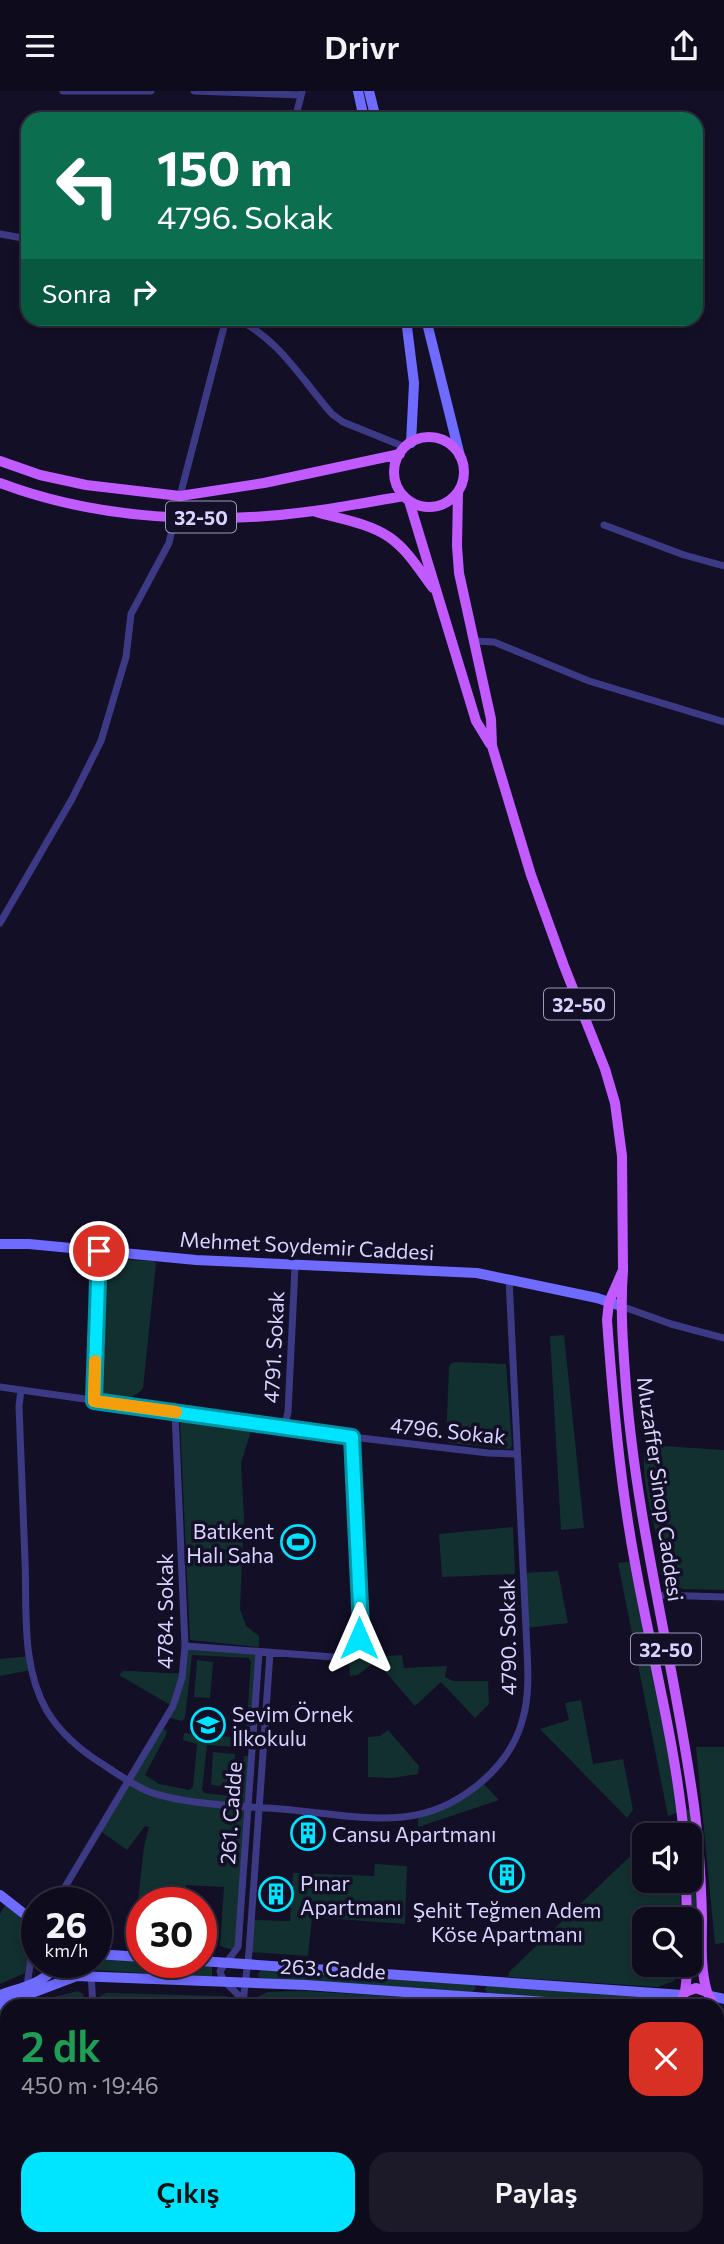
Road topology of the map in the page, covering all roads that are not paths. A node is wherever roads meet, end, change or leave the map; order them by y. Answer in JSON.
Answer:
{"nodes":[{"id":1,"x":63,"y":91,"type":"edge"},
{"id":2,"x":151,"y":91,"type":"edge"},
{"id":3,"x":194,"y":91,"type":"edge"},
{"id":4,"x":358,"y":91,"type":"edge"},
{"id":5,"x":369,"y":91,"type":"edge"},
{"id":6,"x":302,"y":93,"type":"edge"},
{"id":7,"x":297,"y":112,"type":"edge"},
{"id":8,"x":362,"y":112,"type":"edge"},
{"id":9,"x":374,"y":112,"type":"edge"},
{"id":10,"x":0,"y":234,"type":"edge"},
{"id":11,"x":21,"y":238,"type":"edge"},
{"id":12,"x":224,"y":326,"type":"edge"},
{"id":13,"x":248,"y":326,"type":"edge"},
{"id":14,"x":407,"y":326,"type":"edge"},
{"id":15,"x":428,"y":326,"type":"edge"},
{"id":16,"x":405,"y":448,"type":"junction"},
{"id":17,"x":460,"y":456,"type":"junction"},
{"id":18,"x":0,"y":461,"type":"edge"},
{"id":19,"x":0,"y":483,"type":"edge"},
{"id":20,"x":458,"y":492,"type":"junction"},
{"id":21,"x":180,"y":496,"type":"junction"},
{"id":22,"x":407,"y":498,"type":"junction"},
{"id":23,"x":313,"y":511,"type":"junction"},
{"id":24,"x":176,"y":516,"type":"junction"},
{"id":25,"x":604,"y":526,"type":"dead end"},
{"id":26,"x":724,"y":566,"type":"edge"},
{"id":27,"x":438,"y":594,"type":"junction"},
{"id":28,"x":474,"y":641,"type":"junction"},
{"id":29,"x":724,"y":722,"type":"edge"},
{"id":30,"x":492,"y":746,"type":"junction"},
{"id":31,"x":0,"y":923,"type":"edge"},
{"id":32,"x":0,"y":1244,"type":"edge"},
{"id":33,"x":99,"y":1251,"type":"junction"},
{"id":34,"x":295,"y":1267,"type":"junction"},
{"id":35,"x":622,"y":1270,"type":"junction"},
{"id":36,"x":509,"y":1279,"type":"junction"},
{"id":37,"x":609,"y":1302,"type":"junction"},
{"id":38,"x":621,"y":1306,"type":"junction"},
{"id":39,"x":724,"y":1338,"type":"edge"},
{"id":40,"x":0,"y":1387,"type":"edge"},
{"id":41,"x":21,"y":1390,"type":"junction"},
{"id":42,"x":94,"y":1401,"type":"junction"},
{"id":43,"x":175,"y":1412,"type":"junction"},
{"id":44,"x":284,"y":1428,"type":"junction"},
{"id":45,"x":352,"y":1437,"type":"junction"},
{"id":46,"x":517,"y":1454,"type":"junction"},
{"id":47,"x":656,"y":1595,"type":"junction"},
{"id":48,"x":724,"y":1597,"type":"edge"},
{"id":49,"x":185,"y":1646,"type":"junction"},
{"id":50,"x":259,"y":1652,"type":"junction"},
{"id":51,"x":270,"y":1653,"type":"junction"},
{"id":52,"x":128,"y":1781,"type":"junction"},
{"id":53,"x":248,"y":1807,"type":"junction"},
{"id":54,"x":259,"y":1807,"type":"junction"},
{"id":55,"x":682,"y":1823,"type":"edge"},
{"id":56,"x":65,"y":1887,"type":"edge"},
{"id":57,"x":0,"y":1895,"type":"edge"},
{"id":58,"x":21,"y":1911,"type":"edge"},
{"id":59,"x":217,"y":1962,"type":"edge"},
{"id":60,"x":225,"y":1962,"type":"junction"},
{"id":61,"x":248,"y":1964,"type":"junction"},
{"id":62,"x":112,"y":1976,"type":"edge"},
{"id":63,"x":686,"y":1977,"type":"edge"},
{"id":64,"x":28,"y":1978,"type":"edge"},
{"id":65,"x":44,"y":1978,"type":"edge"},
{"id":66,"x":72,"y":1978,"type":"edge"},
{"id":67,"x":91,"y":1978,"type":"edge"},
{"id":68,"x":225,"y":1981,"type":"junction"},
{"id":69,"x":246,"y":1982,"type":"junction"},
{"id":70,"x":27,"y":1986,"type":"junction"},
{"id":71,"x":0,"y":1995,"type":"edge"},
{"id":72,"x":682,"y":1998,"type":"edge"},
{"id":73,"x":711,"y":1998,"type":"edge"},
{"id":74,"x":16,"y":1999,"type":"edge"},
{"id":75,"x":93,"y":1999,"type":"edge"},
{"id":76,"x":240,"y":1999,"type":"edge"},
{"id":77,"x":244,"y":1999,"type":"edge"},
{"id":78,"x":496,"y":1999,"type":"edge"},
{"id":79,"x":724,"y":1999,"type":"edge"}],
"edges":[{"from":1,"to":2,"type":"street"},
{"from":3,"to":6,"type":"street"},
{"from":4,"to":8,"type":"main road"},
{"from":5,"to":9,"type":"main road"},
{"from":6,"to":7,"type":"street"},
{"from":10,"to":11,"type":"street"},
{"from":12,"to":21,"type":"street"},
{"from":13,"to":16,"type":"street"},
{"from":14,"to":16,"type":"main road"},
{"from":15,"to":17,"type":"main road"},
{"from":16,"to":17,"type":"main road"},
{"from":16,"to":21,"type":"main road","number":"32-50"},
{"from":16,"to":22,"type":"main road"},
{"from":17,"to":20,"type":"main road"},
{"from":18,"to":21,"type":"main road","number":"32-50"},
{"from":19,"to":24,"type":"main road","number":"32-50"},
{"from":20,"to":22,"type":"main road"},
{"from":20,"to":28,"type":"main road","number":"32-50"},
{"from":22,"to":23,"type":"main road","number":"32-50"},
{"from":22,"to":27,"type":"main road","number":"32-50"},
{"from":23,"to":24,"type":"main road","number":"32-50"},
{"from":23,"to":27,"type":"main road"},
{"from":24,"to":31,"type":"street"},
{"from":25,"to":26,"type":"street"},
{"from":27,"to":30,"type":"main road","number":"32-50"},
{"from":28,"to":29,"type":"street"},
{"from":28,"to":30,"type":"main road","number":"32-50"},
{"from":30,"to":35,"type":"main road","number":"32-50"},
{"from":32,"to":33,"type":"main road","name":"Mehmet Soydemir Caddesi"},
{"from":33,"to":34,"type":"main road","name":"Mehmet Soydemir Caddesi"},
{"from":33,"to":42,"type":"street"},
{"from":34,"to":36,"type":"main road","name":"Mehmet Soydemir Caddesi"},
{"from":34,"to":44,"type":"street","name":"4791. Sokak"},
{"from":35,"to":37,"type":"main road","name":"Muzaffer Sinop Caddesi","number":"32-50"},
{"from":35,"to":38,"type":"main road","name":"Muzaffer Sinop Caddesi","number":"32-50"},
{"from":36,"to":37,"type":"main road","name":"Mehmet Soydemir Caddesi"},
{"from":36,"to":46,"type":"street","name":"4790. Sokak"},
{"from":37,"to":38,"type":"main road","name":"Mehmet Soydemir Caddesi"},
{"from":37,"to":55,"type":"main road","name":"Muzaffer Sinop Caddesi","number":"32-50"},
{"from":38,"to":39,"type":"street"},
{"from":38,"to":47,"type":"main road","name":"Muzaffer Sinop Caddesi","number":"32-50"},
{"from":40,"to":41,"type":"street","name":"4796. Sokak"},
{"from":41,"to":42,"type":"street","name":"4796. Sokak"},
{"from":41,"to":52,"type":"street","name":"4790. Sokak"},
{"from":42,"to":43,"type":"street","name":"4796. Sokak"},
{"from":43,"to":44,"type":"street","name":"4796. Sokak"},
{"from":43,"to":49,"type":"street","name":"4784. Sokak"},
{"from":44,"to":45,"type":"street","name":"4796. Sokak"},
{"from":45,"to":46,"type":"street","name":"4796. Sokak"},
{"from":45,"to":51,"type":"street"},
{"from":46,"to":54,"type":"street","name":"4790. Sokak"},
{"from":47,"to":48,"type":"street"},
{"from":47,"to":73,"type":"main road","name":"Muzaffer Sinop Caddesi","number":"32-50"},
{"from":49,"to":50,"type":"street"},
{"from":49,"to":52,"type":"street","name":"4784. Sokak"},
{"from":50,"to":51,"type":"street"},
{"from":50,"to":53,"type":"street","name":"261. Cadde"},
{"from":51,"to":54,"type":"street","name":"261. Cadde"},
{"from":52,"to":53,"type":"street","name":"4790. Sokak"},
{"from":52,"to":56,"type":"street","name":"4784. Sokak"},
{"from":53,"to":54,"type":"street","name":"4790. Sokak"},
{"from":53,"to":60,"type":"street","name":"261. Cadde"},
{"from":54,"to":61,"type":"street","name":"261. Cadde"},
{"from":57,"to":58,"type":"main road"},
{"from":59,"to":60,"type":"main road","name":"263. Cadde"},
{"from":60,"to":61,"type":"main road","name":"263. Cadde"},
{"from":60,"to":68,"type":"street","name":"261. Cadde"},
{"from":61,"to":69,"type":"street","name":"261. Cadde"},
{"from":61,"to":72,"type":"main road","name":"263. Cadde"},
{"from":62,"to":68,"type":"main road","name":"263. Cadde"},
{"from":63,"to":72,"type":"main road"},
{"from":64,"to":70,"type":"street"},
{"from":65,"to":70,"type":"main road"},
{"from":66,"to":74,"type":"main road","name":"263. Cadde"},
{"from":67,"to":75,"type":"street"},
{"from":68,"to":69,"type":"main road","name":"263. Cadde"},
{"from":68,"to":76,"type":"street","name":"261. Cadde"},
{"from":69,"to":77,"type":"street","name":"261. Cadde"},
{"from":69,"to":78,"type":"main road","name":"263. Cadde"},
{"from":70,"to":71,"type":"main road"},
{"from":72,"to":73,"type":"main road"},
{"from":73,"to":79,"type":"main road"}]}
